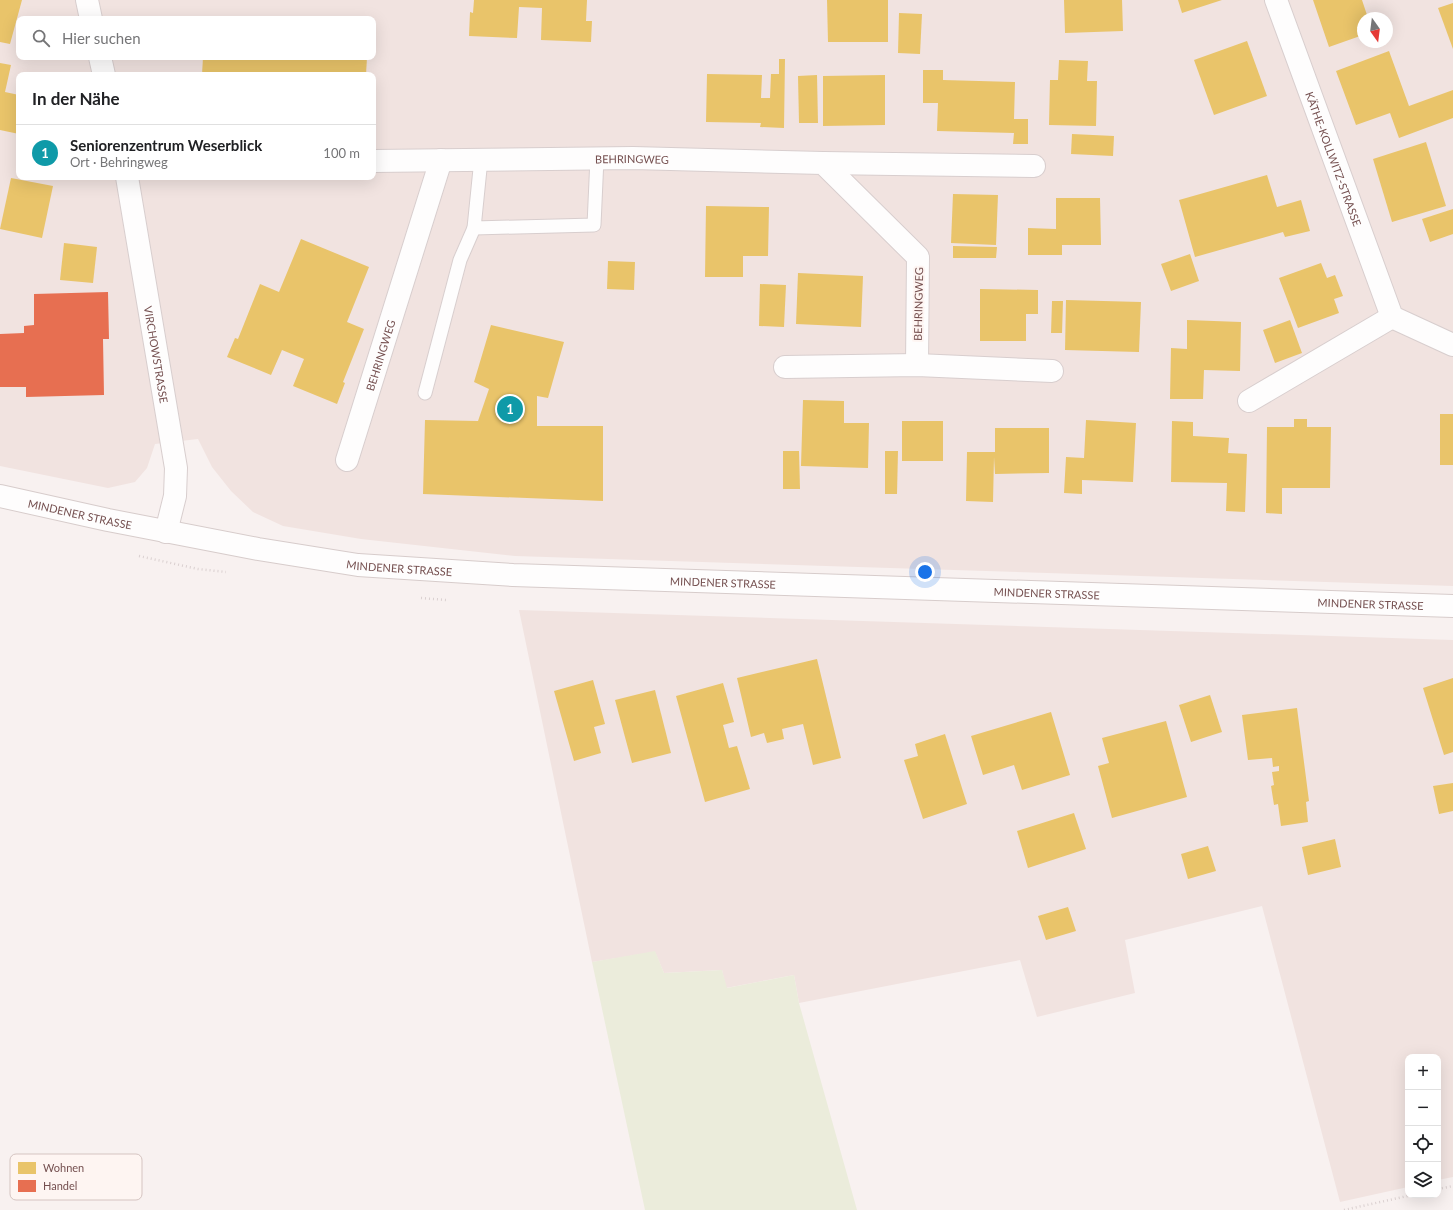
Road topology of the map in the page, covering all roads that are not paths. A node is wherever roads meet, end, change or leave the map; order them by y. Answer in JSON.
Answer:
{"nodes":[{"id":1,"x":87,"y":0,"type":"edge"},
{"id":2,"x":1276,"y":0,"type":"edge"},
{"id":3,"x":90,"y":16,"type":"edge"},
{"id":4,"x":101,"y":60,"type":"edge"},
{"id":5,"x":103,"y":72,"type":"edge"},
{"id":6,"x":597,"y":158,"type":"junction"},
{"id":7,"x":481,"y":159,"type":"junction"},
{"id":8,"x":376,"y":160,"type":"edge"},
{"id":9,"x":441,"y":160,"type":"junction"},
{"id":10,"x":823,"y":163,"type":"junction"},
{"id":11,"x":1034,"y":166,"type":"dead end"},
{"id":12,"x":128,"y":180,"type":"edge"},
{"id":13,"x":474,"y":228,"type":"junction"},
{"id":14,"x":1392,"y":317,"type":"junction"},
{"id":15,"x":1453,"y":345,"type":"edge"},
{"id":16,"x":917,"y":365,"type":"junction"},
{"id":17,"x":785,"y":367,"type":"dead end"},
{"id":18,"x":1052,"y":371,"type":"dead end"},
{"id":19,"x":424,"y":393,"type":"dead end"},
{"id":20,"x":1249,"y":401,"type":"dead end"},
{"id":21,"x":348,"y":460,"type":"dead end"},
{"id":22,"x":0,"y":496,"type":"edge"},
{"id":23,"x":166,"y":532,"type":"junction"},
{"id":24,"x":1453,"y":606,"type":"edge"}],
"edges":[{"from":1,"to":3,"type":"street"},
{"from":2,"to":14,"type":"street","name":"KÄTHE-KOLLWITZ-STRASSE"},
{"from":4,"to":5,"type":"street"},
{"from":6,"to":7,"type":"street","name":"BEHRINGWEG"},
{"from":6,"to":10,"type":"street","name":"BEHRINGWEG"},
{"from":6,"to":13,"type":"lane"},
{"from":7,"to":9,"type":"street","name":"BEHRINGWEG"},
{"from":7,"to":13,"type":"lane"},
{"from":8,"to":9,"type":"street","name":"BEHRINGWEG"},
{"from":9,"to":21,"type":"street","name":"BEHRINGWEG"},
{"from":10,"to":11,"type":"street","name":"BEHRINGWEG"},
{"from":10,"to":16,"type":"street","name":"BEHRINGWEG"},
{"from":12,"to":23,"type":"street","name":"VIRCHOWSTRASSE"},
{"from":13,"to":19,"type":"lane"},
{"from":14,"to":15,"type":"street"},
{"from":14,"to":20,"type":"street"},
{"from":16,"to":17,"type":"street"},
{"from":16,"to":18,"type":"street"},
{"from":22,"to":23,"type":"street","name":"MINDENER STRASSE"},
{"from":23,"to":24,"type":"street","name":"MINDENER STRASSE"}]}
